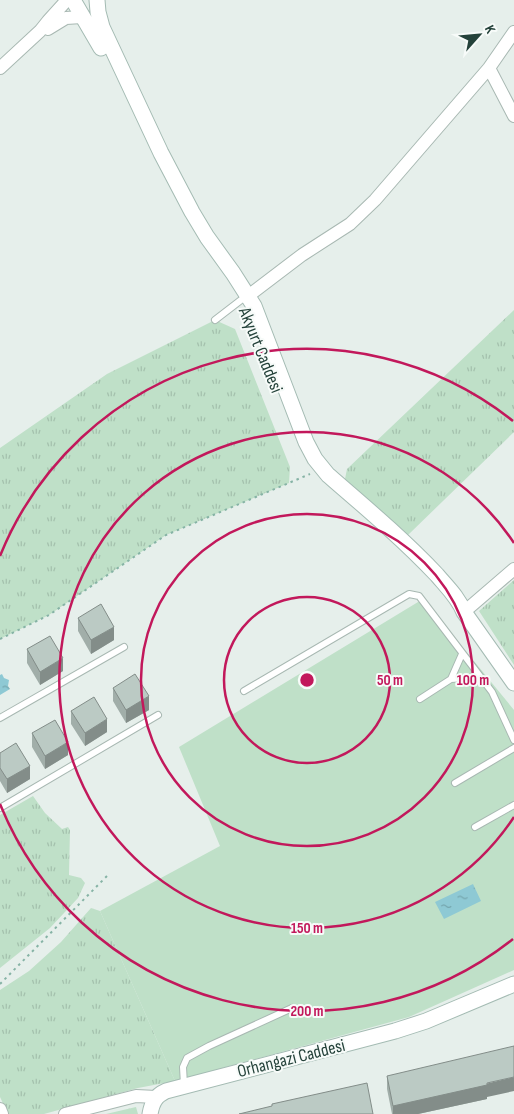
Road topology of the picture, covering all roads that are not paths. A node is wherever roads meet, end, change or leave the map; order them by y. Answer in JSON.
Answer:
{"nodes":[{"id":1,"x":67,"y":0,"type":"edge"},
{"id":2,"x":73,"y":0,"type":"edge"},
{"id":3,"x":98,"y":6,"type":"edge"},
{"id":4,"x":82,"y":17,"type":"junction"},
{"id":5,"x":40,"y":31,"type":"junction"},
{"id":6,"x":514,"y":32,"type":"edge"},
{"id":7,"x":0,"y":68,"type":"edge"},
{"id":8,"x":488,"y":68,"type":"junction"},
{"id":9,"x":514,"y":116,"type":"edge"},
{"id":10,"x":244,"y":298,"type":"junction"},
{"id":11,"x":215,"y":320,"type":"dead end"},
{"id":12,"x":514,"y":570,"type":"edge"},
{"id":13,"x":464,"y":612,"type":"junction"},
{"id":14,"x":124,"y":648,"type":"dead end"},
{"id":15,"x":462,"y":654,"type":"junction"},
{"id":16,"x":480,"y":676,"type":"junction"},
{"id":17,"x":451,"y":679,"type":"junction"},
{"id":18,"x":514,"y":683,"type":"edge"},
{"id":19,"x":244,"y":691,"type":"dead end"},
{"id":20,"x":420,"y":699,"type":"dead end"},
{"id":21,"x":158,"y":715,"type":"dead end"},
{"id":22,"x":0,"y":718,"type":"edge"},
{"id":23,"x":514,"y":740,"type":"edge"},
{"id":24,"x":514,"y":748,"type":"edge"},
{"id":25,"x":455,"y":783,"type":"dead end"},
{"id":26,"x":514,"y":805,"type":"edge"},
{"id":27,"x":0,"y":808,"type":"edge"},
{"id":28,"x":475,"y":827,"type":"dead end"},
{"id":29,"x":514,"y":984,"type":"edge"},
{"id":30,"x":292,"y":1008,"type":"dead end"},
{"id":31,"x":184,"y":1085,"type":"junction"},
{"id":32,"x":156,"y":1096,"type":"junction"},
{"id":33,"x":0,"y":1110,"type":"edge"},
{"id":34,"x":2,"y":1114,"type":"edge"},
{"id":35,"x":65,"y":1114,"type":"edge"},
{"id":36,"x":150,"y":1114,"type":"edge"}],
"edges":[{"from":1,"to":5,"type":"street"},
{"from":2,"to":4,"type":"street","name":"Akyurt Caddesi"},
{"from":3,"to":4,"type":"street"},
{"from":3,"to":10,"type":"street","name":"Akyurt Caddesi"},
{"from":4,"to":5,"type":"street"},
{"from":4,"to":10,"type":"street","name":"Akyurt Caddesi"},
{"from":5,"to":7,"type":"street"},
{"from":6,"to":8,"type":"street"},
{"from":8,"to":9,"type":"street"},
{"from":8,"to":10,"type":"street"},
{"from":10,"to":11,"type":"lane"},
{"from":10,"to":13,"type":"street","name":"Akyurt Caddesi"},
{"from":10,"to":13,"type":"street","name":"Akyurt Caddesi"},
{"from":12,"to":13,"type":"street"},
{"from":13,"to":18,"type":"street","name":"Akyurt Caddesi"},
{"from":14,"to":22,"type":"lane"},
{"from":15,"to":16,"type":"lane"},
{"from":15,"to":17,"type":"lane"},
{"from":15,"to":19,"type":"lane"},
{"from":16,"to":17,"type":"lane"},
{"from":16,"to":23,"type":"lane"},
{"from":17,"to":20,"type":"lane"},
{"from":21,"to":27,"type":"lane"},
{"from":24,"to":25,"type":"lane"},
{"from":26,"to":28,"type":"lane"},
{"from":29,"to":31,"type":"street","name":"Orhangazi Caddesi"},
{"from":30,"to":31,"type":"lane"},
{"from":31,"to":32,"type":"street","name":"Orhangazi Caddesi"},
{"from":32,"to":35,"type":"street","name":"Orhangazi Caddesi"},
{"from":32,"to":36,"type":"street"},
{"from":33,"to":34,"type":"street"}]}
